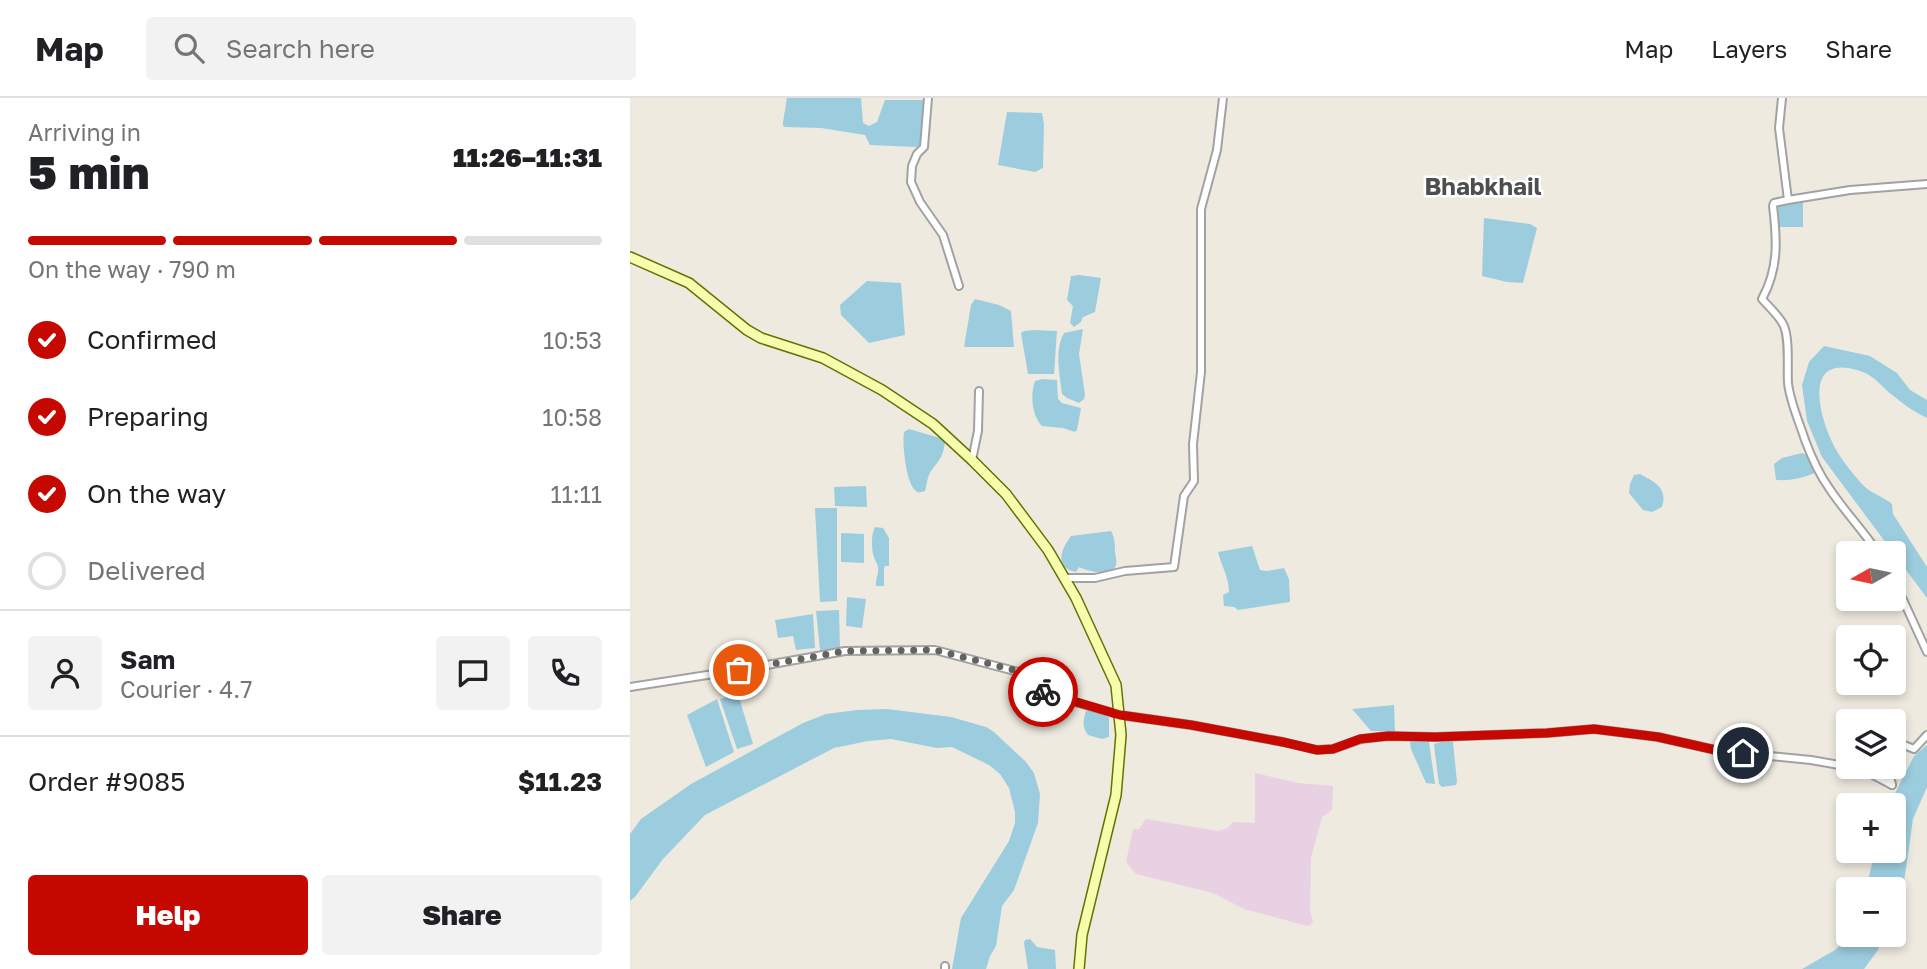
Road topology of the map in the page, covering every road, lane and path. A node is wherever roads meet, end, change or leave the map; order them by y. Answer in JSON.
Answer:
{"nodes":[{"id":1,"x":928,"y":98,"type":"edge"},
{"id":2,"x":1223,"y":98,"type":"edge"},
{"id":3,"x":1782,"y":98,"type":"edge"},
{"id":4,"x":1927,"y":184,"type":"edge"},
{"id":5,"x":1787,"y":200,"type":"junction"},
{"id":6,"x":630,"y":257,"type":"edge"},
{"id":7,"x":959,"y":286,"type":"dead end"},
{"id":8,"x":979,"y":391,"type":"dead end"},
{"id":9,"x":972,"y":460,"type":"junction"},
{"id":10,"x":1871,"y":541,"type":"edge"},
{"id":11,"x":1064,"y":578,"type":"junction"},
{"id":12,"x":1906,"y":606,"type":"edge"},
{"id":13,"x":1927,"y":652,"type":"edge"},
{"id":14,"x":630,"y":687,"type":"edge"},
{"id":15,"x":1120,"y":715,"type":"junction"},
{"id":16,"x":1927,"y":735,"type":"edge"},
{"id":17,"x":1906,"y":746,"type":"edge"},
{"id":18,"x":1836,"y":764,"type":"edge"},
{"id":19,"x":1881,"y":779,"type":"edge"},
{"id":20,"x":1891,"y":779,"type":"edge"},
{"id":21,"x":1079,"y":969,"type":"edge"}],
"edges":[{"from":1,"to":7,"type":"street"},
{"from":2,"to":11,"type":"street"},
{"from":3,"to":5,"type":"street"},
{"from":4,"to":5,"type":"street"},
{"from":5,"to":10,"type":"street"},
{"from":6,"to":9,"type":"street"},
{"from":8,"to":9,"type":"street"},
{"from":9,"to":11,"type":"street"},
{"from":11,"to":15,"type":"street"},
{"from":12,"to":13,"type":"street"},
{"from":14,"to":15,"type":"street"},
{"from":15,"to":18,"type":"street"},
{"from":15,"to":21,"type":"street"},
{"from":16,"to":17,"type":"street"},
{"from":19,"to":20,"type":"street"}]}
